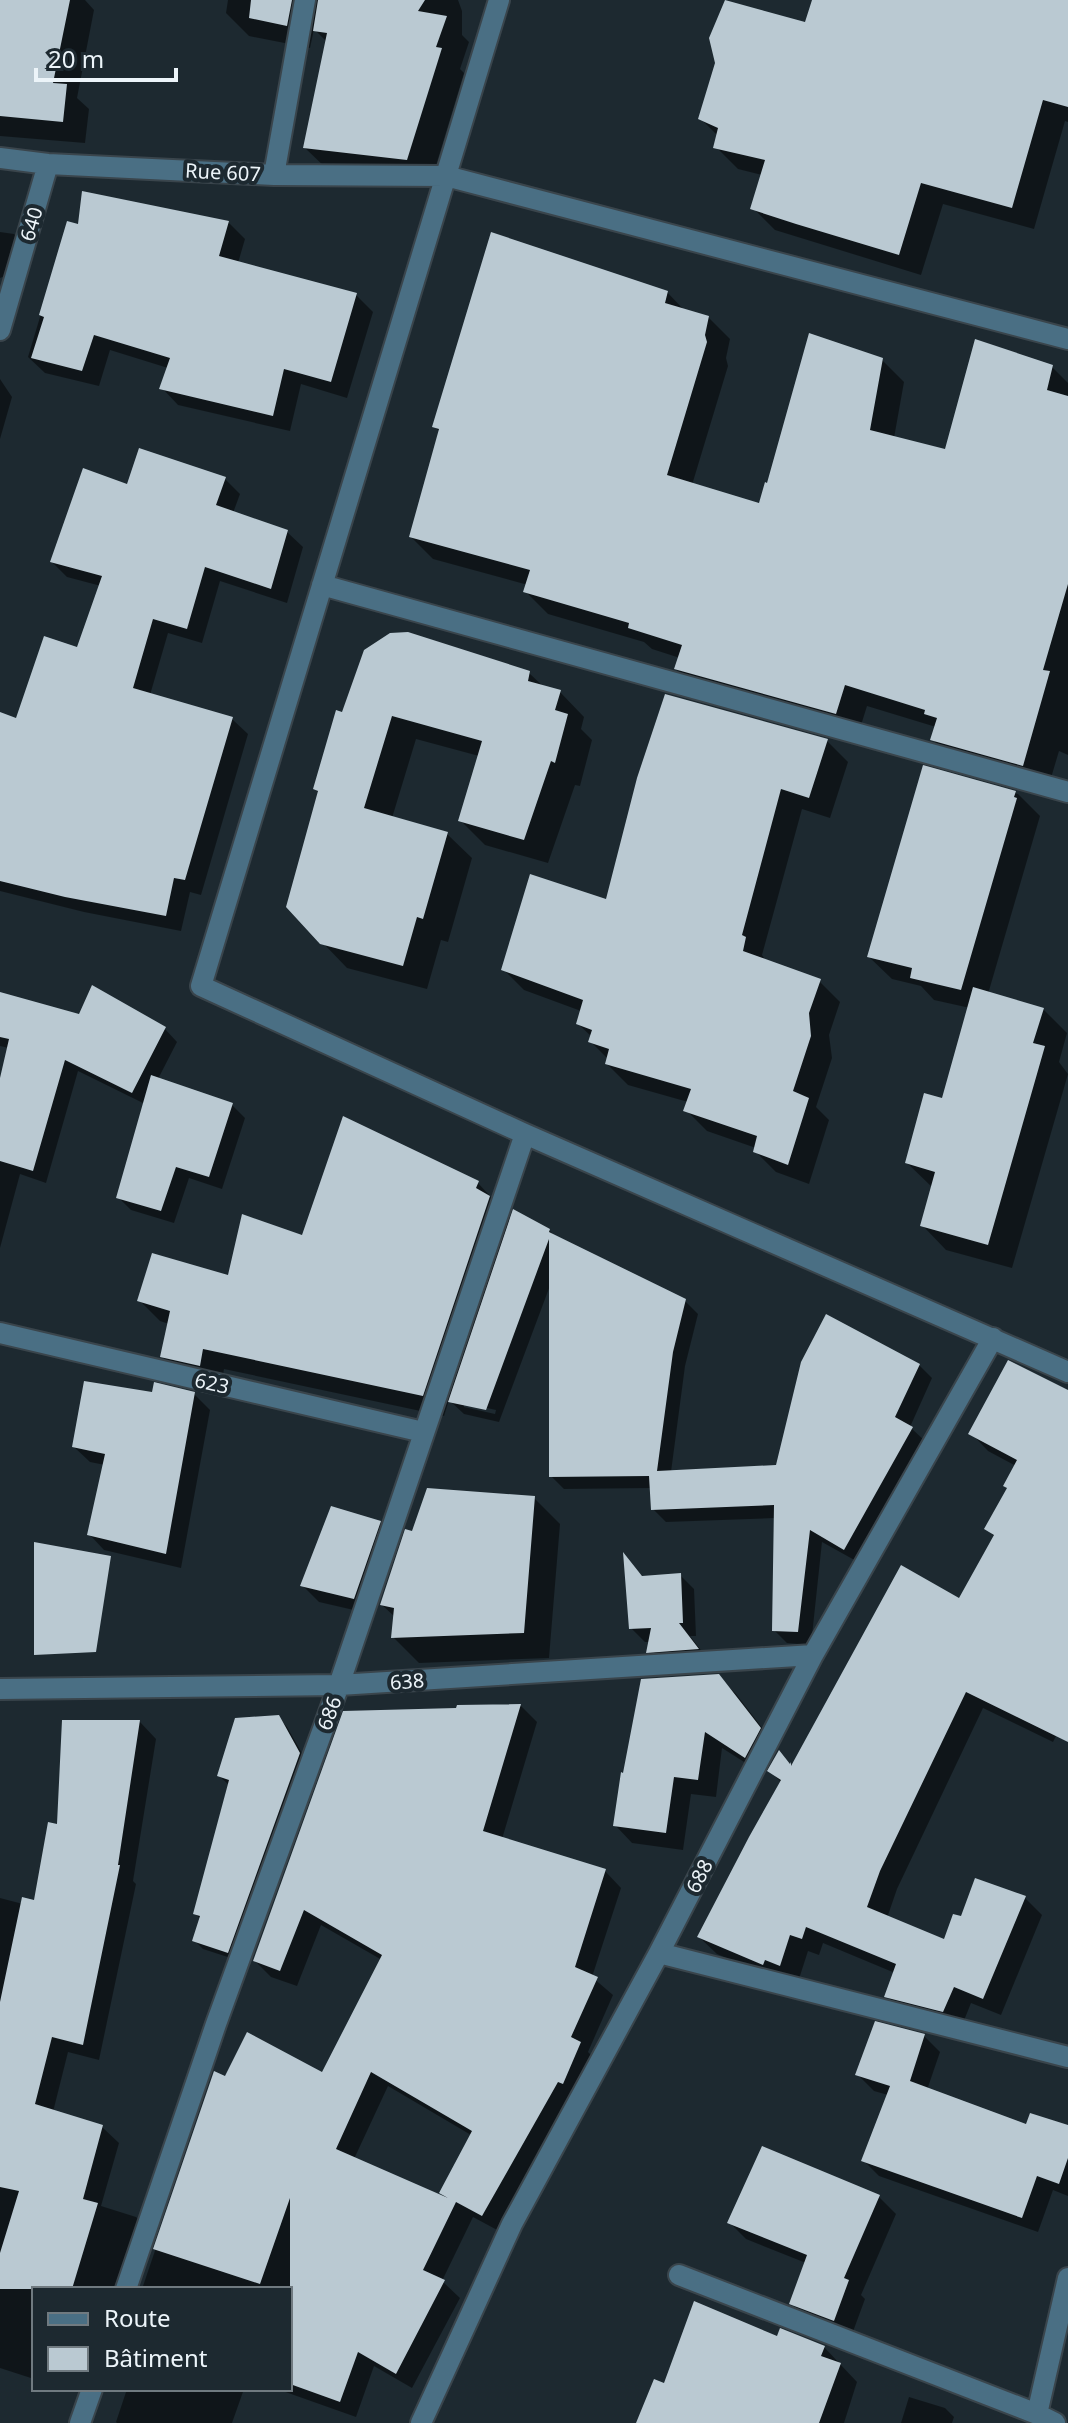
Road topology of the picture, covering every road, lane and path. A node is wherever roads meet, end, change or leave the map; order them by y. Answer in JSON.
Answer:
{"nodes":[{"id":1,"x":305,"y":0,"type":"edge"},
{"id":2,"x":499,"y":0,"type":"edge"},
{"id":3,"x":0,"y":158,"type":"edge"},
{"id":4,"x":48,"y":164,"type":"junction"},
{"id":5,"x":274,"y":175,"type":"junction"},
{"id":6,"x":446,"y":176,"type":"junction"},
{"id":7,"x":0,"y":330,"type":"edge"},
{"id":8,"x":1068,"y":339,"type":"edge"},
{"id":9,"x":322,"y":585,"type":"junction"},
{"id":10,"x":1068,"y":792,"type":"edge"},
{"id":11,"x":525,"y":1134,"type":"junction"},
{"id":12,"x":0,"y":1333,"type":"edge"},
{"id":13,"x":993,"y":1338,"type":"junction"},
{"id":14,"x":1068,"y":1372,"type":"edge"},
{"id":15,"x":423,"y":1432,"type":"junction"},
{"id":16,"x":813,"y":1655,"type":"junction"},
{"id":17,"x":339,"y":1685,"type":"junction"},
{"id":18,"x":0,"y":1689,"type":"edge"},
{"id":19,"x":659,"y":1953,"type":"junction"},
{"id":20,"x":1068,"y":2057,"type":"edge"},
{"id":21,"x":679,"y":2275,"type":"dead end"},
{"id":22,"x":1068,"y":2278,"type":"edge"},
{"id":23,"x":127,"y":2287,"type":"edge"},
{"id":24,"x":91,"y":2391,"type":"edge"},
{"id":25,"x":1046,"y":2418,"type":"edge"},
{"id":26,"x":80,"y":2423,"type":"edge"},
{"id":27,"x":421,"y":2423,"type":"edge"}],
"edges":[{"from":1,"to":5,"type":"street"},
{"from":2,"to":6,"type":"street"},
{"from":3,"to":4,"type":"street","name":"Rue 607"},
{"from":4,"to":5,"type":"street","name":"Rue 607"},
{"from":4,"to":7,"type":"street","name":"640"},
{"from":5,"to":6,"type":"street","name":"Rue 607"},
{"from":6,"to":8,"type":"street","name":"Rue 607"},
{"from":6,"to":9,"type":"street"},
{"from":9,"to":10,"type":"street"},
{"from":9,"to":11,"type":"street"},
{"from":11,"to":13,"type":"street"},
{"from":11,"to":15,"type":"street","name":"686"},
{"from":12,"to":15,"type":"street","name":"623"},
{"from":13,"to":14,"type":"street"},
{"from":13,"to":16,"type":"street","name":"688"},
{"from":15,"to":17,"type":"street","name":"686"},
{"from":16,"to":17,"type":"street","name":"638"},
{"from":16,"to":19,"type":"street","name":"688"},
{"from":17,"to":18,"type":"street","name":"638"},
{"from":17,"to":23,"type":"street","name":"686"},
{"from":19,"to":20,"type":"street"},
{"from":19,"to":27,"type":"street","name":"688"},
{"from":21,"to":25,"type":"street"},
{"from":22,"to":25,"type":"street"},
{"from":24,"to":26,"type":"street"}]}
